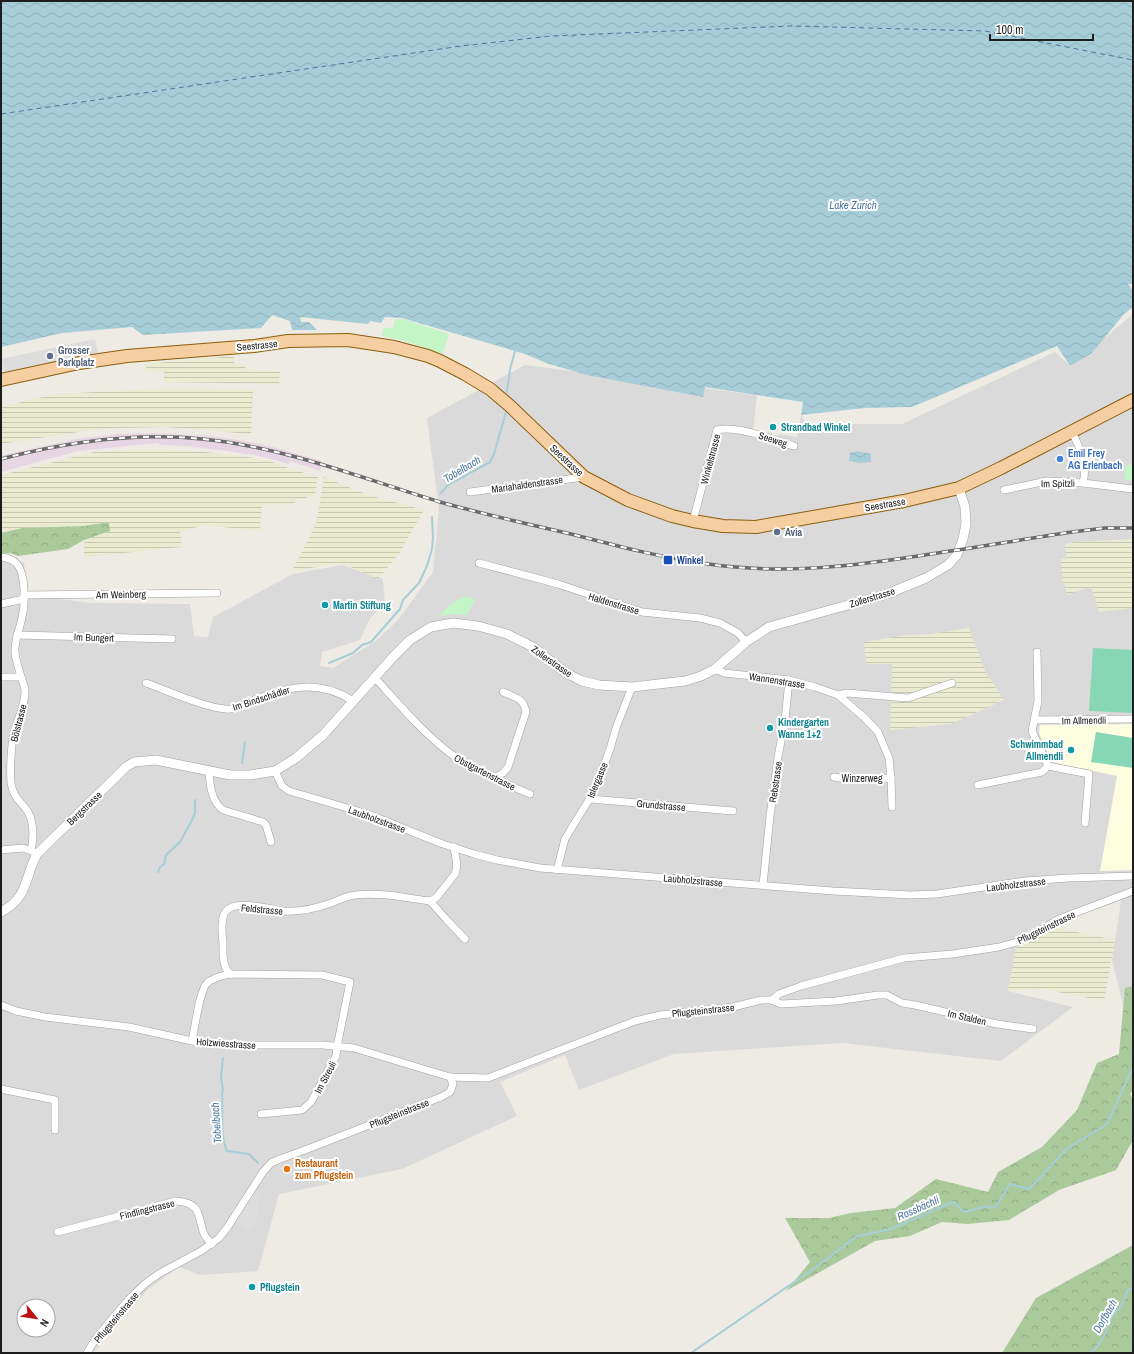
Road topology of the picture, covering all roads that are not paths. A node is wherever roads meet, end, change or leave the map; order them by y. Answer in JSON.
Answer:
{"nodes":[{"id":1,"x":1,"y":380,"type":"edge"},
{"id":2,"x":1133,"y":400,"type":"edge"},
{"id":3,"x":1072,"y":432,"type":"junction"},
{"id":4,"x":751,"y":433,"type":"joint"},
{"id":5,"x":794,"y":446,"type":"dead end"},
{"id":6,"x":584,"y":477,"type":"junction"},
{"id":7,"x":1083,"y":483,"type":"junction"},
{"id":8,"x":959,"y":488,"type":"junction"},
{"id":9,"x":1133,"y":488,"type":"edge"},
{"id":10,"x":1004,"y":490,"type":"dead end"},
{"id":11,"x":470,"y":492,"type":"dead end"},
{"id":12,"x":693,"y":521,"type":"junction"},
{"id":13,"x":1,"y":557,"type":"edge"},
{"id":14,"x":479,"y":563,"type":"dead end"},
{"id":15,"x":217,"y":593,"type":"dead end"},
{"id":16,"x":24,"y":597,"type":"junction"},
{"id":17,"x":1,"y":604,"type":"edge"},
{"id":18,"x":17,"y":635,"type":"junction"},
{"id":19,"x":172,"y":640,"type":"dead end"},
{"id":20,"x":746,"y":642,"type":"junction"},
{"id":21,"x":1037,"y":652,"type":"dead end"},
{"id":22,"x":715,"y":669,"type":"junction"},
{"id":23,"x":1,"y":677,"type":"edge"},
{"id":24,"x":21,"y":677,"type":"junction"},
{"id":25,"x":375,"y":678,"type":"junction"},
{"id":26,"x":789,"y":680,"type":"junction"},
{"id":27,"x":146,"y":683,"type":"dead end"},
{"id":28,"x":952,"y":684,"type":"dead end"},
{"id":29,"x":632,"y":687,"type":"junction"},
{"id":30,"x":503,"y":692,"type":"dead end"},
{"id":31,"x":838,"y":695,"type":"junction"},
{"id":32,"x":352,"y":701,"type":"junction"},
{"id":33,"x":1035,"y":720,"type":"junction"},
{"id":34,"x":1133,"y":720,"type":"edge"},
{"id":35,"x":1048,"y":766,"type":"junction"},
{"id":36,"x":205,"y":771,"type":"junction"},
{"id":37,"x":275,"y":771,"type":"junction"},
{"id":38,"x":834,"y":777,"type":"dead end"},
{"id":39,"x":494,"y":778,"type":"junction"},
{"id":40,"x":891,"y":778,"type":"junction"},
{"id":41,"x":978,"y":785,"type":"dead end"},
{"id":42,"x":530,"y":794,"type":"dead end"},
{"id":43,"x":590,"y":799,"type":"junction"},
{"id":44,"x":892,"y":807,"type":"dead end"},
{"id":45,"x":733,"y":811,"type":"dead end"},
{"id":46,"x":1085,"y":823,"type":"dead end"},
{"id":47,"x":271,"y":842,"type":"dead end"},
{"id":48,"x":454,"y":847,"type":"junction"},
{"id":49,"x":1,"y":850,"type":"edge"},
{"id":50,"x":34,"y":852,"type":"junction"},
{"id":51,"x":557,"y":870,"type":"junction"},
{"id":52,"x":1133,"y":876,"type":"edge"},
{"id":53,"x":763,"y":885,"type":"junction"},
{"id":54,"x":1133,"y":891,"type":"edge"},
{"id":55,"x":430,"y":901,"type":"junction"},
{"id":56,"x":1,"y":912,"type":"edge"},
{"id":57,"x":465,"y":939,"type":"dead end"},
{"id":58,"x":230,"y":974,"type":"junction"},
{"id":59,"x":772,"y":1000,"type":"junction"},
{"id":60,"x":902,"y":1003,"type":"joint"},
{"id":61,"x":1,"y":1005,"type":"edge"},
{"id":62,"x":1033,"y":1029,"type":"dead end"},
{"id":63,"x":192,"y":1041,"type":"junction"},
{"id":64,"x":337,"y":1047,"type":"junction"},
{"id":65,"x":450,"y":1077,"type":"junction"},
{"id":66,"x":1,"y":1089,"type":"edge"},
{"id":67,"x":261,"y":1114,"type":"dead end"},
{"id":68,"x":55,"y":1130,"type":"dead end"},
{"id":69,"x":58,"y":1232,"type":"dead end"},
{"id":70,"x":212,"y":1244,"type":"junction"},
{"id":71,"x":87,"y":1353,"type":"edge"}],
"edges":[{"from":1,"to":6,"type":"main road","name":"Seestrasse"},
{"from":2,"to":3,"type":"main road","name":"Seestrasse"},
{"from":3,"to":7,"type":"street","name":"Im Spitzli"},
{"from":3,"to":8,"type":"main road","name":"Seestrasse"},
{"from":4,"to":5,"type":"street","name":"Seeweg"},
{"from":4,"to":12,"type":"street","name":"Winkelstrasse"},
{"from":6,"to":11,"type":"street","name":"Mariahaldenstrasse"},
{"from":6,"to":12,"type":"main road","name":"Seestrasse"},
{"from":7,"to":9,"type":"street"},
{"from":7,"to":10,"type":"street","name":"Im Spitzli"},
{"from":8,"to":12,"type":"main road","name":"Seestrasse"},
{"from":8,"to":20,"type":"street","name":"Zollerstrasse"},
{"from":13,"to":16,"type":"street","name":"Bölstrasse"},
{"from":14,"to":20,"type":"street","name":"Haldenstrasse"},
{"from":15,"to":16,"type":"street","name":"Am Weinberg"},
{"from":16,"to":17,"type":"street","name":"Am Weinberg"},
{"from":16,"to":18,"type":"street","name":"Bölstrasse"},
{"from":18,"to":19,"type":"street","name":"Im Bungert"},
{"from":18,"to":24,"type":"street","name":"Bölstrasse"},
{"from":20,"to":22,"type":"street","name":"Zollerstrasse"},
{"from":21,"to":33,"type":"street"},
{"from":22,"to":26,"type":"street","name":"Wannenstrasse"},
{"from":22,"to":29,"type":"street","name":"Zollerstrasse"},
{"from":23,"to":24,"type":"street"},
{"from":24,"to":50,"type":"street","name":"Bölstrasse"},
{"from":25,"to":29,"type":"street","name":"Zollerstrasse"},
{"from":25,"to":32,"type":"street","name":"Zollerstrasse"},
{"from":25,"to":39,"type":"street","name":"Obstgartenstrasse"},
{"from":26,"to":31,"type":"street","name":"Wannenstrasse"},
{"from":26,"to":53,"type":"street","name":"Rebstrasse"},
{"from":27,"to":32,"type":"street","name":"Im Bindschädler"},
{"from":28,"to":31,"type":"street","name":"Wannenstrasse"},
{"from":29,"to":43,"type":"street","name":"Islergasse"},
{"from":30,"to":39,"type":"street"},
{"from":31,"to":40,"type":"street","name":"Wannenstrasse"},
{"from":32,"to":37,"type":"street","name":"Zollerstrasse"},
{"from":33,"to":34,"type":"street","name":"Im Allmendli"},
{"from":33,"to":35,"type":"street"},
{"from":35,"to":41,"type":"street"},
{"from":35,"to":46,"type":"street"},
{"from":36,"to":37,"type":"street","name":"Zollerstrasse"},
{"from":36,"to":47,"type":"street"},
{"from":36,"to":50,"type":"street","name":"Bergstrasse"},
{"from":37,"to":48,"type":"street","name":"Laubholzstrasse"},
{"from":38,"to":40,"type":"street","name":"Winzerweg"},
{"from":39,"to":42,"type":"street","name":"Obstgartenstrasse"},
{"from":40,"to":44,"type":"street","name":"Wannenstrasse"},
{"from":43,"to":45,"type":"street","name":"Grundstrasse"},
{"from":43,"to":51,"type":"street","name":"Islergasse"},
{"from":48,"to":51,"type":"street","name":"Laubholzstrasse"},
{"from":48,"to":55,"type":"street"},
{"from":49,"to":50,"type":"street"},
{"from":50,"to":56,"type":"street","name":"Bergstrasse"},
{"from":51,"to":53,"type":"street","name":"Laubholzstrasse"},
{"from":52,"to":53,"type":"street","name":"Laubholzstrasse"},
{"from":54,"to":59,"type":"street","name":"Pflugsteinstrasse"},
{"from":55,"to":57,"type":"street"},
{"from":55,"to":58,"type":"street","name":"Feldstrasse"},
{"from":58,"to":63,"type":"street"},
{"from":58,"to":64,"type":"street"},
{"from":59,"to":60,"type":"street","name":"Pflugsteinstrasse"},
{"from":59,"to":65,"type":"street","name":"Pflugsteinstrasse"},
{"from":60,"to":62,"type":"street","name":"Im Stalden"},
{"from":61,"to":63,"type":"street","name":"Holzwiesstrasse"},
{"from":63,"to":64,"type":"street","name":"Holzwiesstrasse"},
{"from":64,"to":65,"type":"street","name":"Holzwiesstrasse"},
{"from":64,"to":67,"type":"street","name":"Im Streuli"},
{"from":65,"to":70,"type":"street","name":"Pflugsteinstrasse"},
{"from":66,"to":68,"type":"street"},
{"from":69,"to":70,"type":"street","name":"Findlingstrasse"},
{"from":70,"to":71,"type":"street","name":"Pflugsteinstrasse"}]}
